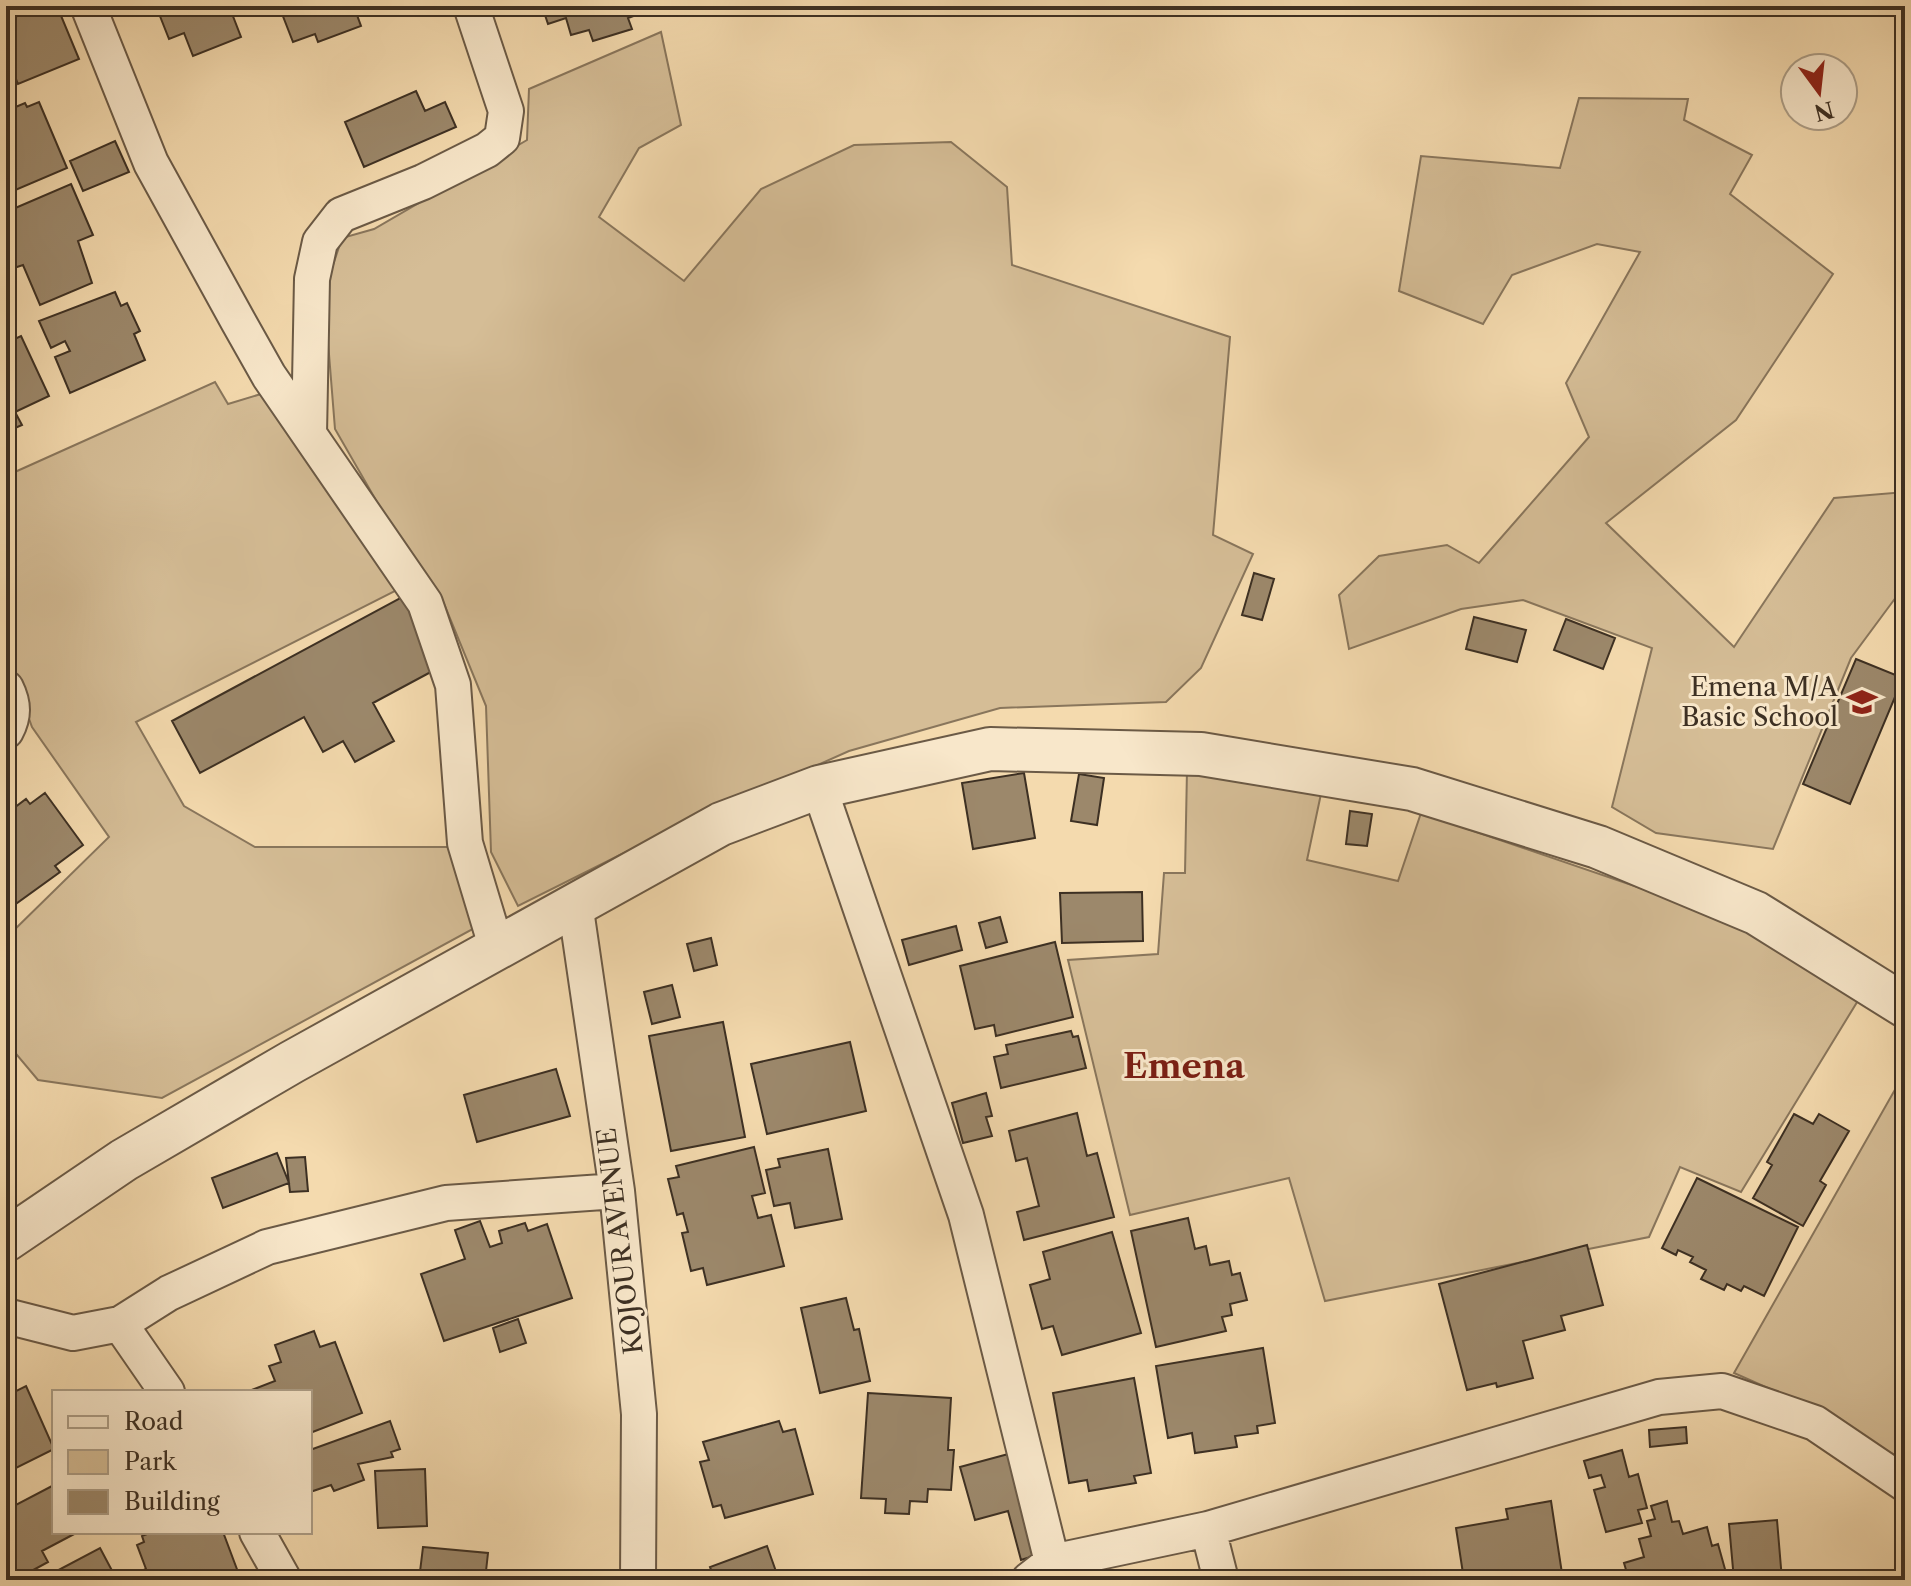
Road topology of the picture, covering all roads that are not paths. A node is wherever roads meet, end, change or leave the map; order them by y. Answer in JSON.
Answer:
{"nodes":[{"id":1,"x":88,"y":6,"type":"edge"},
{"id":2,"x":471,"y":6,"type":"edge"},
{"id":3,"x":309,"y":434,"type":"junction"},
{"id":4,"x":6,"y":688,"type":"edge"},
{"id":5,"x":6,"y":731,"type":"edge"},
{"id":6,"x":819,"y":787,"type":"junction"},
{"id":7,"x":575,"y":903,"type":"junction"},
{"id":8,"x":496,"y":946,"type":"junction"},
{"id":9,"x":1905,"y":1006,"type":"edge"},
{"id":10,"x":617,"y":1191,"type":"junction"},
{"id":11,"x":6,"y":1240,"type":"edge"},
{"id":12,"x":6,"y":1316,"type":"edge"},
{"id":13,"x":120,"y":1324,"type":"junction"},
{"id":14,"x":166,"y":1390,"type":"edge"},
{"id":15,"x":1905,"y":1484,"type":"edge"},
{"id":16,"x":1208,"y":1529,"type":"junction"},
{"id":17,"x":258,"y":1534,"type":"edge"},
{"id":18,"x":1040,"y":1571,"type":"edge"},
{"id":19,"x":284,"y":1580,"type":"edge"},
{"id":20,"x":638,"y":1580,"type":"edge"},
{"id":21,"x":1221,"y":1580,"type":"edge"}],
"edges":[{"from":1,"to":3,"type":"street"},
{"from":2,"to":3,"type":"street"},
{"from":3,"to":8,"type":"street"},
{"from":4,"to":5,"type":"street"},
{"from":6,"to":7,"type":"street"},
{"from":6,"to":9,"type":"street"},
{"from":6,"to":18,"type":"street"},
{"from":7,"to":8,"type":"street"},
{"from":7,"to":10,"type":"street","name":"KOJOUR AVENUE"},
{"from":8,"to":11,"type":"street"},
{"from":10,"to":13,"type":"street"},
{"from":10,"to":20,"type":"street","name":"KOJOUR AVENUE"},
{"from":12,"to":13,"type":"street"},
{"from":13,"to":14,"type":"street"},
{"from":15,"to":16,"type":"street"},
{"from":16,"to":18,"type":"street"},
{"from":16,"to":21,"type":"street"},
{"from":17,"to":19,"type":"street"}]}
